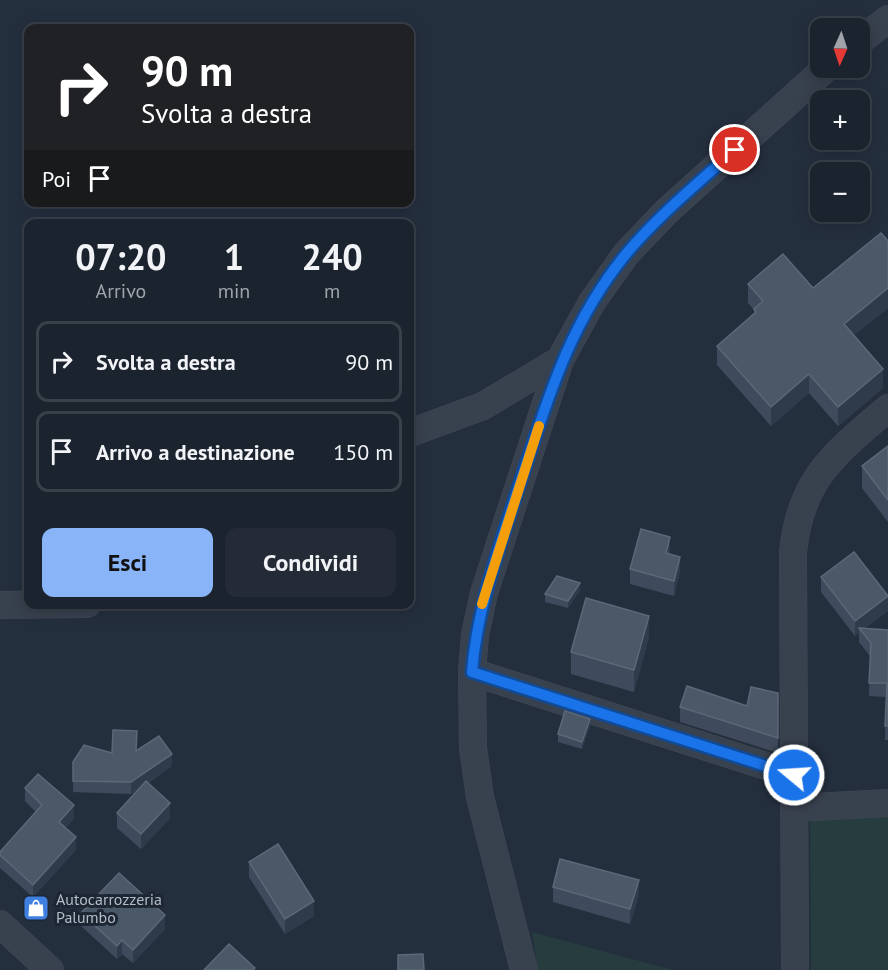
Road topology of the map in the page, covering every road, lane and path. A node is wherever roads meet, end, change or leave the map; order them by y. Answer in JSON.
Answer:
{"nodes":[{"id":1,"x":888,"y":19,"type":"edge"},
{"id":2,"x":870,"y":33,"type":"edge"},
{"id":3,"x":815,"y":78,"type":"edge"},
{"id":4,"x":561,"y":360,"type":"junction"},
{"id":5,"x":888,"y":408,"type":"edge"},
{"id":6,"x":414,"y":432,"type":"edge"},
{"id":7,"x":0,"y":605,"type":"edge"},
{"id":8,"x":24,"y":605,"type":"edge"},
{"id":9,"x":472,"y":672,"type":"junction"},
{"id":10,"x":794,"y":775,"type":"junction"},
{"id":11,"x":888,"y":803,"type":"edge"},
{"id":12,"x":794,"y":807,"type":"junction"},
{"id":13,"x":0,"y":924,"type":"edge"},
{"id":14,"x":795,"y":966,"type":"dead end"},
{"id":15,"x":50,"y":970,"type":"edge"},
{"id":16,"x":524,"y":970,"type":"edge"}],
"edges":[{"from":1,"to":2,"type":"street"},
{"from":3,"to":4,"type":"street"},
{"from":4,"to":6,"type":"street"},
{"from":4,"to":9,"type":"street"},
{"from":5,"to":10,"type":"street"},
{"from":7,"to":8,"type":"street"},
{"from":9,"to":10,"type":"street"},
{"from":9,"to":16,"type":"street"},
{"from":10,"to":12,"type":"street"},
{"from":11,"to":12,"type":"street"},
{"from":12,"to":14,"type":"street"},
{"from":13,"to":15,"type":"street"}]}
